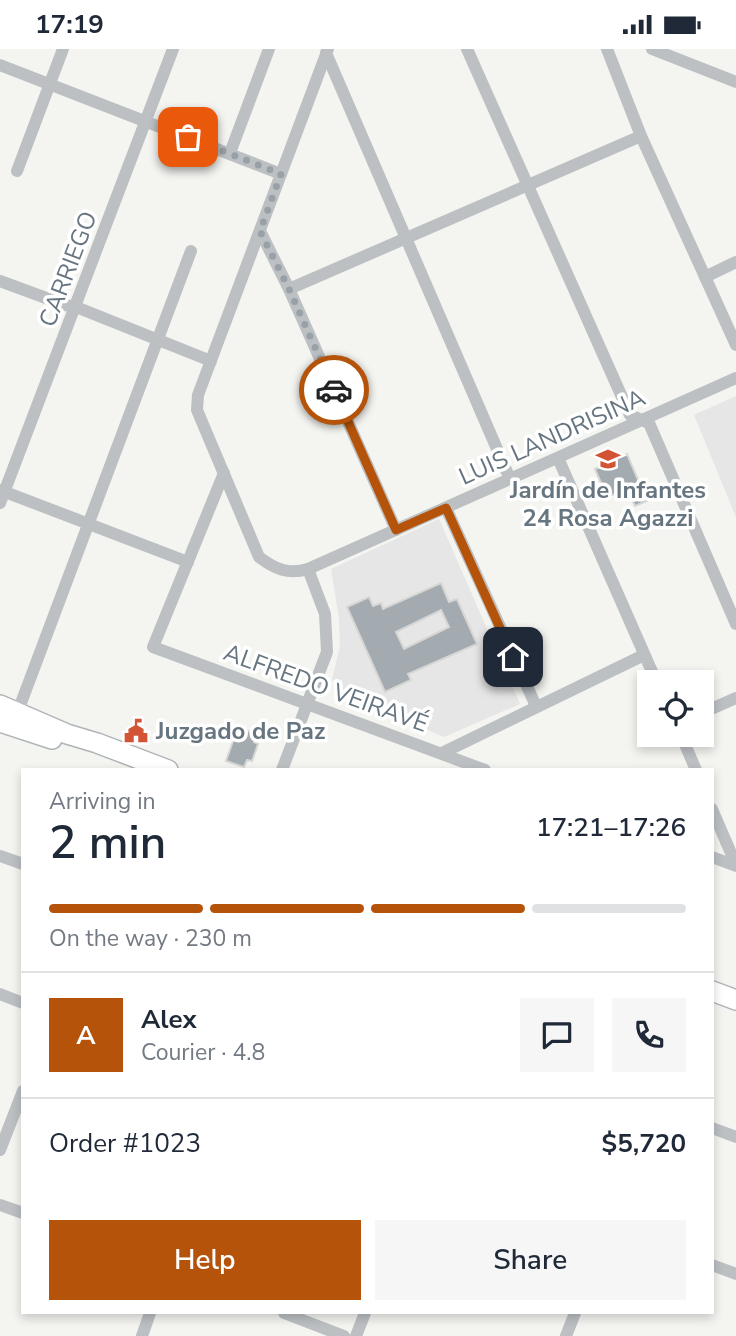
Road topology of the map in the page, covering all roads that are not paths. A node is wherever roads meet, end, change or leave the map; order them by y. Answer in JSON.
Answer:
{"nodes":[{"id":1,"x":63,"y":49,"type":"edge"},
{"id":2,"x":173,"y":49,"type":"edge"},
{"id":3,"x":269,"y":49,"type":"edge"},
{"id":4,"x":467,"y":49,"type":"edge"},
{"id":5,"x":607,"y":49,"type":"edge"},
{"id":6,"x":652,"y":49,"type":"edge"},
{"id":7,"x":327,"y":51,"type":"edge"},
{"id":8,"x":0,"y":65,"type":"edge"},
{"id":9,"x":736,"y":82,"type":"edge"},
{"id":10,"x":48,"y":84,"type":"junction"},
{"id":11,"x":146,"y":121,"type":"junction"},
{"id":12,"x":641,"y":136,"type":"junction"},
{"id":13,"x":230,"y":153,"type":"junction"},
{"id":14,"x":17,"y":171,"type":"dead end"},
{"id":15,"x":281,"y":174,"type":"junction"},
{"id":16,"x":526,"y":186,"type":"junction"},
{"id":17,"x":260,"y":231,"type":"junction"},
{"id":18,"x":407,"y":237,"type":"junction"},
{"id":19,"x":191,"y":251,"type":"dead end"},
{"id":20,"x":736,"y":262,"type":"edge"},
{"id":21,"x":705,"y":277,"type":"junction"},
{"id":22,"x":0,"y":281,"type":"edge"},
{"id":23,"x":289,"y":289,"type":"junction"},
{"id":24,"x":76,"y":307,"type":"junction"},
{"id":25,"x":158,"y":339,"type":"junction"},
{"id":26,"x":736,"y":345,"type":"edge"},
{"id":27,"x":211,"y":361,"type":"junction"},
{"id":28,"x":736,"y":378,"type":"edge"},
{"id":29,"x":641,"y":421,"type":"junction"},
{"id":30,"x":558,"y":458,"type":"junction"},
{"id":31,"x":224,"y":473,"type":"junction"},
{"id":32,"x":510,"y":479,"type":"junction"},
{"id":33,"x":1,"y":495,"type":"edge"},
{"id":34,"x":446,"y":508,"type":"junction"},
{"id":35,"x":88,"y":523,"type":"junction"},
{"id":36,"x":396,"y":530,"type":"junction"},
{"id":37,"x":188,"y":562,"type":"junction"},
{"id":38,"x":308,"y":569,"type":"junction"},
{"id":39,"x":736,"y":624,"type":"edge"},
{"id":40,"x":644,"y":655,"type":"junction"},
{"id":41,"x":651,"y":670,"type":"edge"},
{"id":42,"x":736,"y":698,"type":"edge"},
{"id":43,"x":307,"y":704,"type":"junction"},
{"id":44,"x":536,"y":706,"type":"junction"},
{"id":45,"x":9,"y":708,"type":"edge"},
{"id":46,"x":714,"y":708,"type":"edge"},
{"id":47,"x":0,"y":722,"type":"edge"},
{"id":48,"x":686,"y":747,"type":"edge"},
{"id":49,"x":442,"y":753,"type":"junction"},
{"id":50,"x":141,"y":767,"type":"edge"},
{"id":51,"x":283,"y":768,"type":"edge"},
{"id":52,"x":480,"y":768,"type":"edge"},
{"id":53,"x":695,"y":768,"type":"edge"},
{"id":54,"x":714,"y":814,"type":"edge"},
{"id":55,"x":0,"y":856,"type":"edge"},
{"id":56,"x":714,"y":858,"type":"edge"},
{"id":57,"x":21,"y":863,"type":"edge"},
{"id":58,"x":736,"y":865,"type":"edge"},
{"id":59,"x":714,"y":979,"type":"edge"},
{"id":60,"x":736,"y":986,"type":"edge"},
{"id":61,"x":714,"y":992,"type":"edge"},
{"id":62,"x":0,"y":994,"type":"edge"},
{"id":63,"x":736,"y":1000,"type":"edge"},
{"id":64,"x":21,"y":1002,"type":"edge"},
{"id":65,"x":21,"y":1096,"type":"edge"},
{"id":66,"x":714,"y":1129,"type":"edge"},
{"id":67,"x":736,"y":1137,"type":"edge"},
{"id":68,"x":0,"y":1150,"type":"edge"},
{"id":69,"x":0,"y":1205,"type":"edge"},
{"id":70,"x":21,"y":1212,"type":"edge"},
{"id":71,"x":714,"y":1266,"type":"edge"},
{"id":72,"x":736,"y":1274,"type":"edge"},
{"id":73,"x":150,"y":1314,"type":"edge"},
{"id":74,"x":287,"y":1314,"type":"edge"},
{"id":75,"x":365,"y":1314,"type":"edge"},
{"id":76,"x":575,"y":1314,"type":"edge"},
{"id":77,"x":142,"y":1336,"type":"edge"},
{"id":78,"x":344,"y":1336,"type":"edge"},
{"id":79,"x":356,"y":1336,"type":"edge"},
{"id":80,"x":566,"y":1336,"type":"edge"}],
"edges":[{"from":1,"to":10,"type":"street"},
{"from":2,"to":11,"type":"street","name":"CARRIEGO"},
{"from":3,"to":13,"type":"street"},
{"from":4,"to":16,"type":"street"},
{"from":5,"to":12,"type":"street"},
{"from":6,"to":9,"type":"street"},
{"from":7,"to":15,"type":"street"},
{"from":7,"to":18,"type":"street"},
{"from":8,"to":10,"type":"street"},
{"from":10,"to":11,"type":"street"},
{"from":10,"to":14,"type":"street"},
{"from":11,"to":13,"type":"street"},
{"from":11,"to":24,"type":"street","name":"CARRIEGO"},
{"from":12,"to":16,"type":"street"},
{"from":12,"to":21,"type":"street"},
{"from":13,"to":15,"type":"street"},
{"from":15,"to":17,"type":"street"},
{"from":16,"to":18,"type":"street"},
{"from":16,"to":29,"type":"street"},
{"from":17,"to":23,"type":"street"},
{"from":17,"to":27,"type":"street"},
{"from":18,"to":23,"type":"street"},
{"from":18,"to":32,"type":"street"},
{"from":19,"to":25,"type":"street"},
{"from":20,"to":21,"type":"street"},
{"from":21,"to":26,"type":"street"},
{"from":22,"to":24,"type":"street"},
{"from":23,"to":36,"type":"street"},
{"from":24,"to":25,"type":"street"},
{"from":24,"to":33,"type":"street","name":"CARRIEGO"},
{"from":25,"to":27,"type":"street"},
{"from":25,"to":35,"type":"street"},
{"from":27,"to":31,"type":"street"},
{"from":28,"to":29,"type":"street","name":"LUIS LANDRISINA"},
{"from":29,"to":30,"type":"street","name":"LUIS LANDRISINA"},
{"from":29,"to":39,"type":"street"},
{"from":30,"to":32,"type":"street","name":"LUIS LANDRISINA"},
{"from":30,"to":40,"type":"street"},
{"from":31,"to":37,"type":"street"},
{"from":31,"to":38,"type":"street"},
{"from":32,"to":34,"type":"street","name":"LUIS LANDRISINA"},
{"from":33,"to":35,"type":"street"},
{"from":34,"to":36,"type":"street","name":"LUIS LANDRISINA"},
{"from":34,"to":44,"type":"street"},
{"from":35,"to":37,"type":"street"},
{"from":35,"to":45,"type":"street"},
{"from":36,"to":38,"type":"street","name":"LUIS LANDRISINA"},
{"from":37,"to":43,"type":"street","name":"ALFREDO VEIRAVÉ"},
{"from":38,"to":43,"type":"street"},
{"from":40,"to":41,"type":"street"},
{"from":40,"to":44,"type":"street"},
{"from":42,"to":46,"type":"street"},
{"from":43,"to":49,"type":"street","name":"ALFREDO VEIRAVÉ"},
{"from":43,"to":51,"type":"street"},
{"from":44,"to":49,"type":"street"},
{"from":45,"to":50,"type":"main road"},
{"from":47,"to":50,"type":"main road"},
{"from":48,"to":53,"type":"street"},
{"from":49,"to":52,"type":"street","name":"ALFREDO VEIRAVÉ"},
{"from":54,"to":58,"type":"street"},
{"from":55,"to":57,"type":"street"},
{"from":56,"to":58,"type":"street"},
{"from":59,"to":60,"type":"main road"},
{"from":61,"to":63,"type":"main road"},
{"from":62,"to":64,"type":"street"},
{"from":65,"to":68,"type":"street"},
{"from":66,"to":67,"type":"street"},
{"from":69,"to":70,"type":"street"},
{"from":71,"to":72,"type":"street"},
{"from":73,"to":77,"type":"street"},
{"from":74,"to":78,"type":"street"},
{"from":75,"to":79,"type":"street"},
{"from":76,"to":80,"type":"street"}]}
